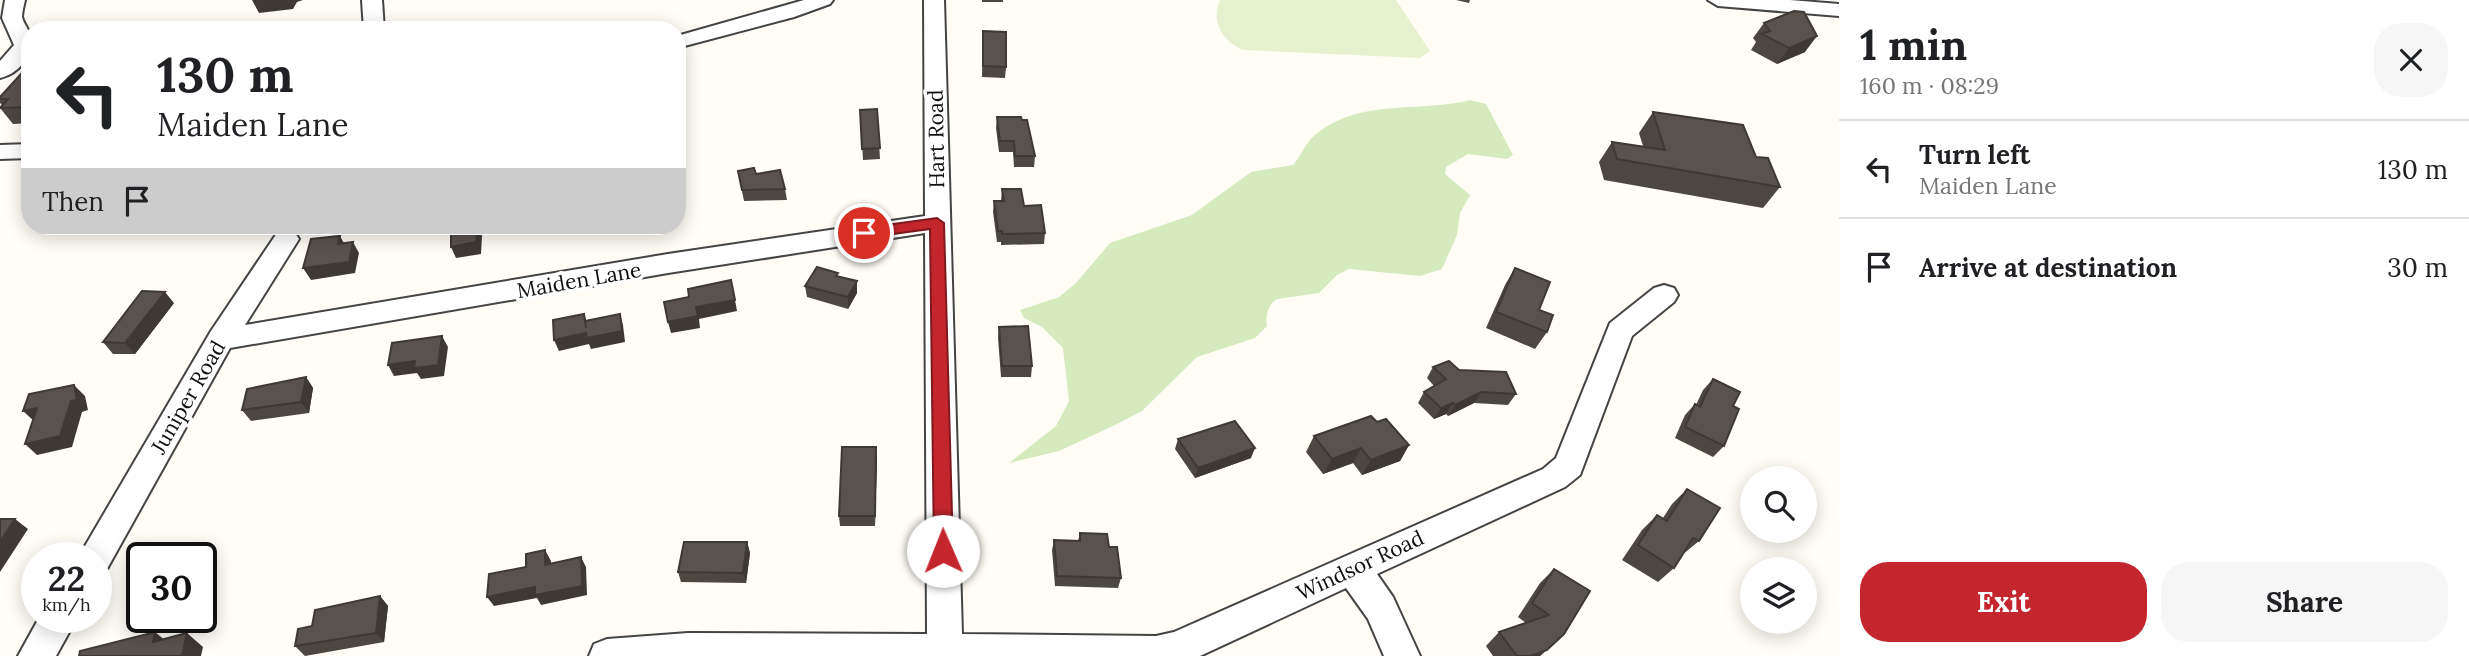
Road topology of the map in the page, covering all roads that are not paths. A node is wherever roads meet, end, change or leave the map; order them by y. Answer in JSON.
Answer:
{"nodes":[{"id":1,"x":15,"y":0,"type":"edge"},
{"id":2,"x":372,"y":0,"type":"edge"},
{"id":3,"x":822,"y":0,"type":"edge"},
{"id":4,"x":934,"y":0,"type":"edge"},
{"id":5,"x":1718,"y":0,"type":"edge"},
{"id":6,"x":1839,"y":10,"type":"edge"},
{"id":7,"x":373,"y":21,"type":"edge"},
{"id":8,"x":21,"y":34,"type":"edge"},
{"id":9,"x":686,"y":39,"type":"edge"},
{"id":10,"x":21,"y":51,"type":"edge"},
{"id":11,"x":0,"y":72,"type":"edge"},
{"id":12,"x":21,"y":151,"type":"edge"},
{"id":13,"x":0,"y":152,"type":"edge"},
{"id":14,"x":937,"y":223,"type":"junction"},
{"id":15,"x":286,"y":239,"type":"dead end"},
{"id":16,"x":1664,"y":295,"type":"dead end"},
{"id":17,"x":221,"y":340,"type":"junction"},
{"id":18,"x":103,"y":542,"type":"edge"},
{"id":19,"x":1353,"y":570,"type":"junction"},
{"id":20,"x":50,"y":633,"type":"edge"},
{"id":21,"x":945,"y":654,"type":"edge"},
{"id":22,"x":36,"y":656,"type":"edge"},
{"id":23,"x":607,"y":656,"type":"edge"},
{"id":24,"x":1402,"y":656,"type":"edge"}],
"edges":[{"from":1,"to":8,"type":"street"},
{"from":2,"to":7,"type":"street"},
{"from":3,"to":9,"type":"street"},
{"from":4,"to":14,"type":"street","name":"Hart Road"},
{"from":5,"to":6,"type":"street"},
{"from":10,"to":11,"type":"street"},
{"from":12,"to":13,"type":"street"},
{"from":14,"to":17,"type":"street","name":"Maiden Lane"},
{"from":14,"to":21,"type":"street","name":"Hart Road"},
{"from":15,"to":17,"type":"street","name":"Juniper Road"},
{"from":16,"to":19,"type":"street","name":"Windsor Road"},
{"from":17,"to":18,"type":"street","name":"Juniper Road"},
{"from":19,"to":21,"type":"street","name":"Windsor Road"},
{"from":19,"to":24,"type":"street"},
{"from":20,"to":22,"type":"street"},
{"from":21,"to":23,"type":"street","name":"Windsor Road"}]}
